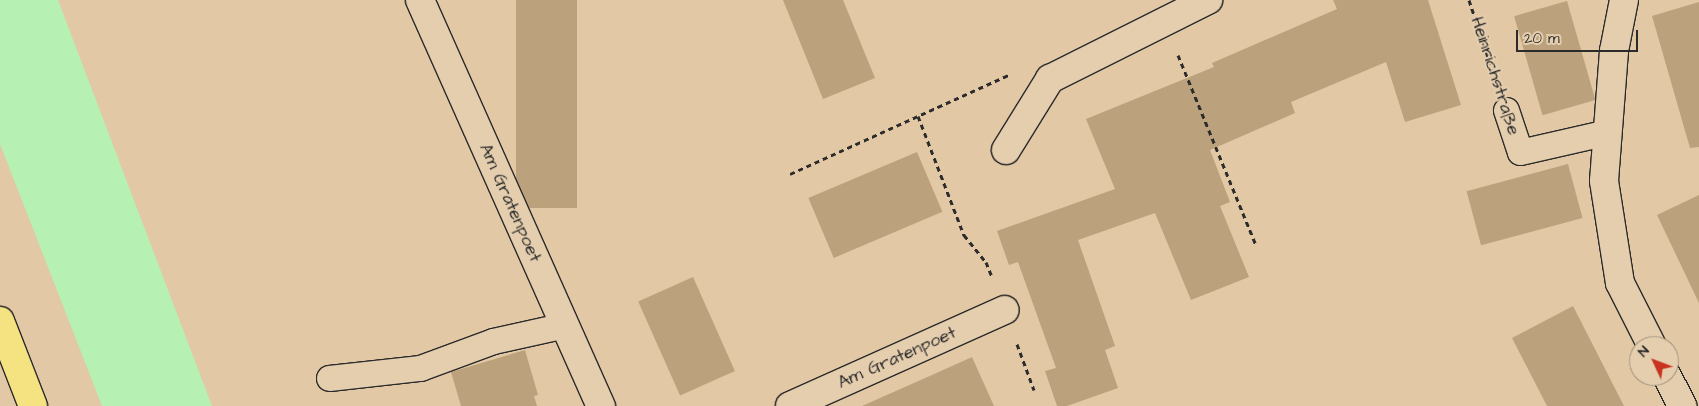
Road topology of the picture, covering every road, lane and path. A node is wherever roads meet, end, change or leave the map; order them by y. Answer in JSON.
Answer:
{"nodes":[{"id":1,"x":420,"y":0,"type":"edge"},
{"id":2,"x":1208,"y":0,"type":"edge"},
{"id":3,"x":1469,"y":0,"type":"edge"},
{"id":4,"x":1624,"y":0,"type":"edge"},
{"id":5,"x":1164,"y":22,"type":"junction"},
{"id":6,"x":1050,"y":79,"type":"junction"},
{"id":7,"x":1506,"y":110,"type":"joint"},
{"id":8,"x":918,"y":116,"type":"junction"},
{"id":9,"x":1608,"y":132,"type":"junction"},
{"id":10,"x":1006,"y":150,"type":"dead end"},
{"id":11,"x":790,"y":174,"type":"dead end"},
{"id":12,"x":1256,"y":245,"type":"dead end"},
{"id":13,"x":1005,"y":310,"type":"junction"},
{"id":14,"x":0,"y":321,"type":"edge"},
{"id":15,"x":565,"y":325,"type":"junction"},
{"id":16,"x":1647,"y":336,"type":"edge"},
{"id":17,"x":329,"y":378,"type":"dead end"},
{"id":18,"x":1672,"y":386,"type":"edge"},
{"id":19,"x":1034,"y":390,"type":"dead end"},
{"id":20,"x":32,"y":406,"type":"edge"},
{"id":21,"x":601,"y":406,"type":"edge"},
{"id":22,"x":790,"y":406,"type":"edge"},
{"id":23,"x":1682,"y":406,"type":"edge"}],
"edges":[{"from":1,"to":15,"type":"street","name":"Am Gratenpoet"},
{"from":2,"to":5,"type":"street"},
{"from":3,"to":7,"type":"path","name":"Heinrichstraße"},
{"from":4,"to":9,"type":"street"},
{"from":5,"to":6,"type":"street"},
{"from":5,"to":12,"type":"path"},
{"from":6,"to":8,"type":"path"},
{"from":6,"to":10,"type":"street"},
{"from":7,"to":9,"type":"lane","name":"Heinrichstraße"},
{"from":8,"to":11,"type":"path"},
{"from":8,"to":13,"type":"path"},
{"from":9,"to":16,"type":"street"},
{"from":13,"to":19,"type":"path"},
{"from":13,"to":22,"type":"street","name":"Am Gratenpoet"},
{"from":14,"to":20,"type":"highway"},
{"from":15,"to":17,"type":"lane"},
{"from":15,"to":21,"type":"street","name":"Am Gratenpoet"},
{"from":18,"to":23,"type":"street"}]}
